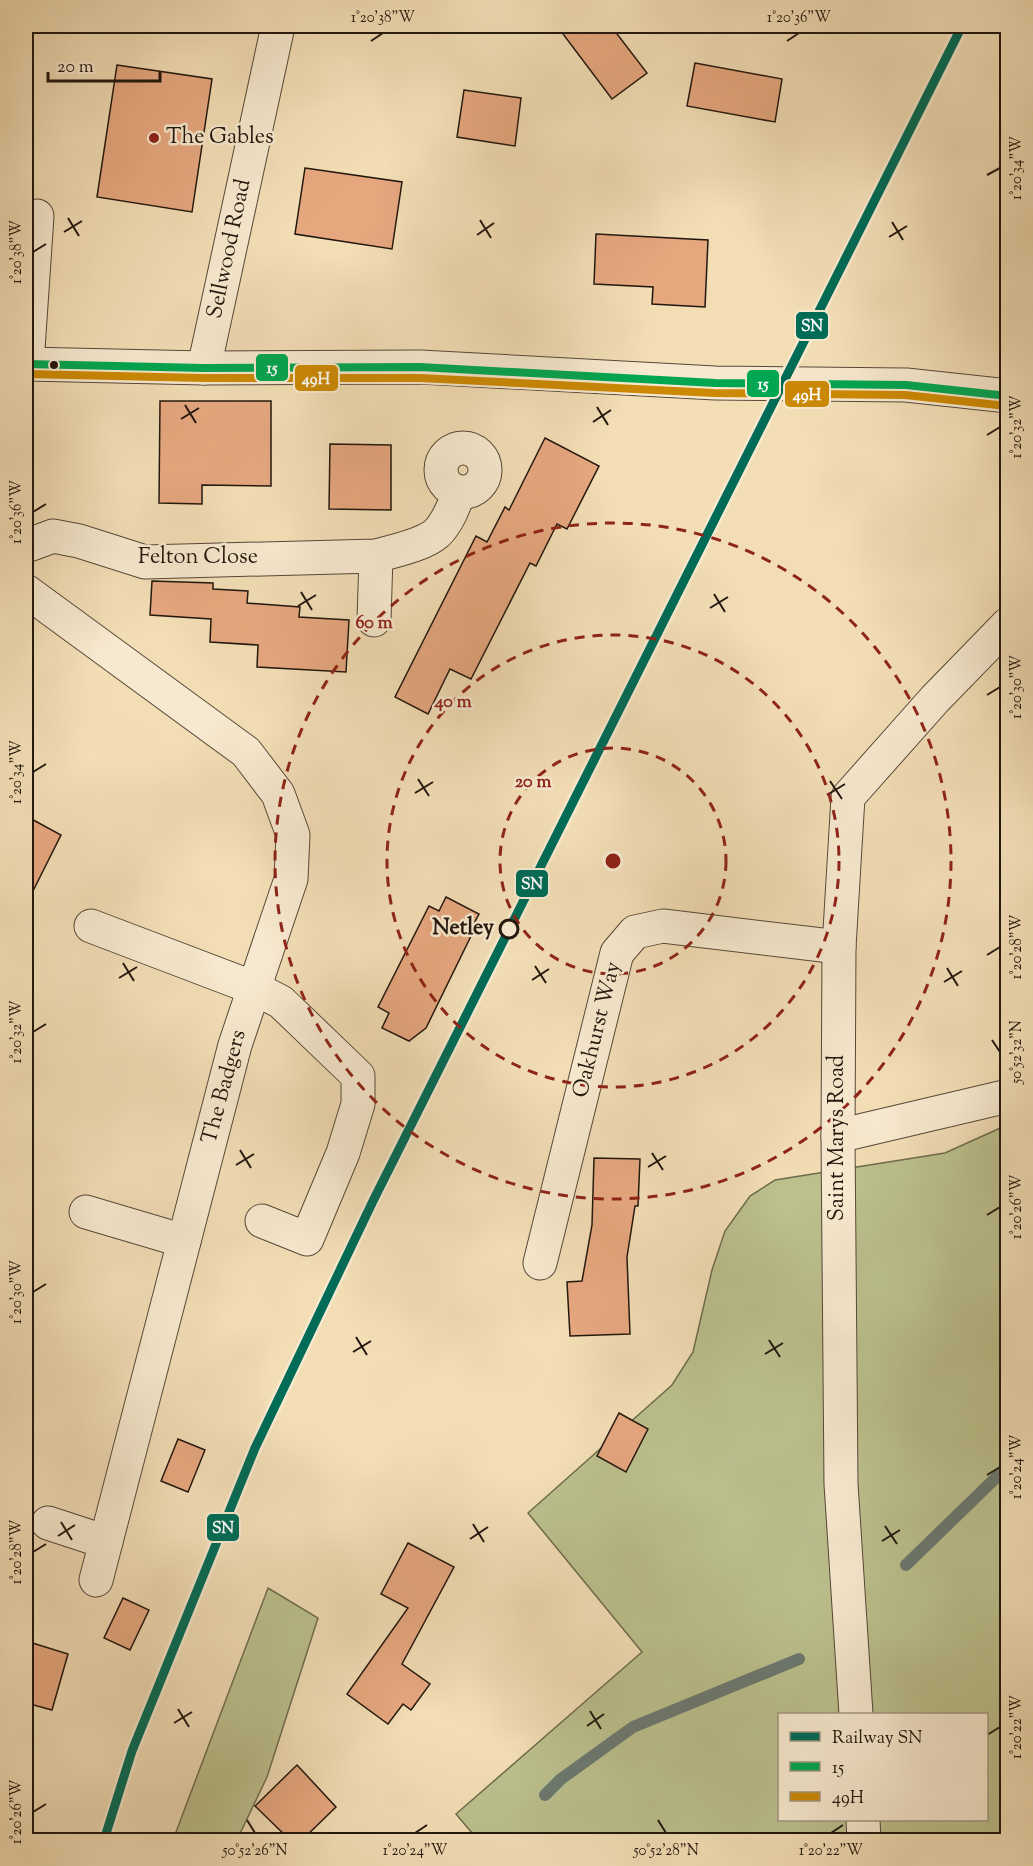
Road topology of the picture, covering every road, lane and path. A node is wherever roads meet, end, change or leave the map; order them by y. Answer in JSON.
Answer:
{"nodes":[{"id":1,"x":278,"y":26,"type":"edge"},
{"id":2,"x":37,"y":216,"type":"dead end"},
{"id":3,"x":26,"y":364,"type":"edge"},
{"id":4,"x":204,"y":368,"type":"junction"},
{"id":5,"x":1008,"y":396,"type":"edge"},
{"id":6,"x":459,"y":492,"type":"dead end"},
{"id":7,"x":26,"y":546,"type":"edge"},
{"id":8,"x":376,"y":556,"type":"junction"},
{"id":9,"x":28,"y":597,"type":"edge"},
{"id":10,"x":374,"y":620,"type":"dead end"},
{"id":11,"x":1008,"y":624,"type":"edge"},
{"id":12,"x":91,"y":926,"type":"dead end"},
{"id":13,"x":839,"y":946,"type":"junction"},
{"id":14,"x":254,"y":988,"type":"junction"},
{"id":15,"x":1008,"y":1096,"type":"edge"},
{"id":16,"x":838,"y":1136,"type":"junction"},
{"id":17,"x":86,"y":1212,"type":"dead end"},
{"id":18,"x":262,"y":1221,"type":"dead end"},
{"id":19,"x":184,"y":1241,"type":"junction"},
{"id":20,"x":540,"y":1263,"type":"dead end"},
{"id":21,"x":48,"y":1523,"type":"dead end"},
{"id":22,"x":106,"y":1542,"type":"junction"},
{"id":23,"x":96,"y":1580,"type":"dead end"},
{"id":24,"x":856,"y":1713,"type":"edge"},
{"id":25,"x":863,"y":1821,"type":"edge"},
{"id":26,"x":864,"y":1840,"type":"edge"}],
"edges":[{"from":1,"to":4,"type":"street","name":"Sellwood Road"},
{"from":2,"to":3,"type":"street"},
{"from":3,"to":4,"type":"street"},
{"from":4,"to":5,"type":"street"},
{"from":6,"to":8,"type":"street","name":"Felton Close"},
{"from":7,"to":8,"type":"street","name":"Felton Close"},
{"from":8,"to":10,"type":"street"},
{"from":9,"to":14,"type":"street","name":"The Badgers"},
{"from":11,"to":13,"type":"street","name":"Saint Marys Road"},
{"from":12,"to":14,"type":"street"},
{"from":13,"to":16,"type":"street","name":"Saint Marys Road"},
{"from":13,"to":20,"type":"street","name":"Oakhurst Way"},
{"from":14,"to":18,"type":"street"},
{"from":14,"to":19,"type":"street","name":"The Badgers"},
{"from":15,"to":16,"type":"street"},
{"from":16,"to":24,"type":"street","name":"Saint Marys Road"},
{"from":17,"to":19,"type":"street"},
{"from":19,"to":22,"type":"street","name":"The Badgers"},
{"from":21,"to":22,"type":"street"},
{"from":22,"to":23,"type":"street","name":"The Badgers"},
{"from":25,"to":26,"type":"street"}]}
